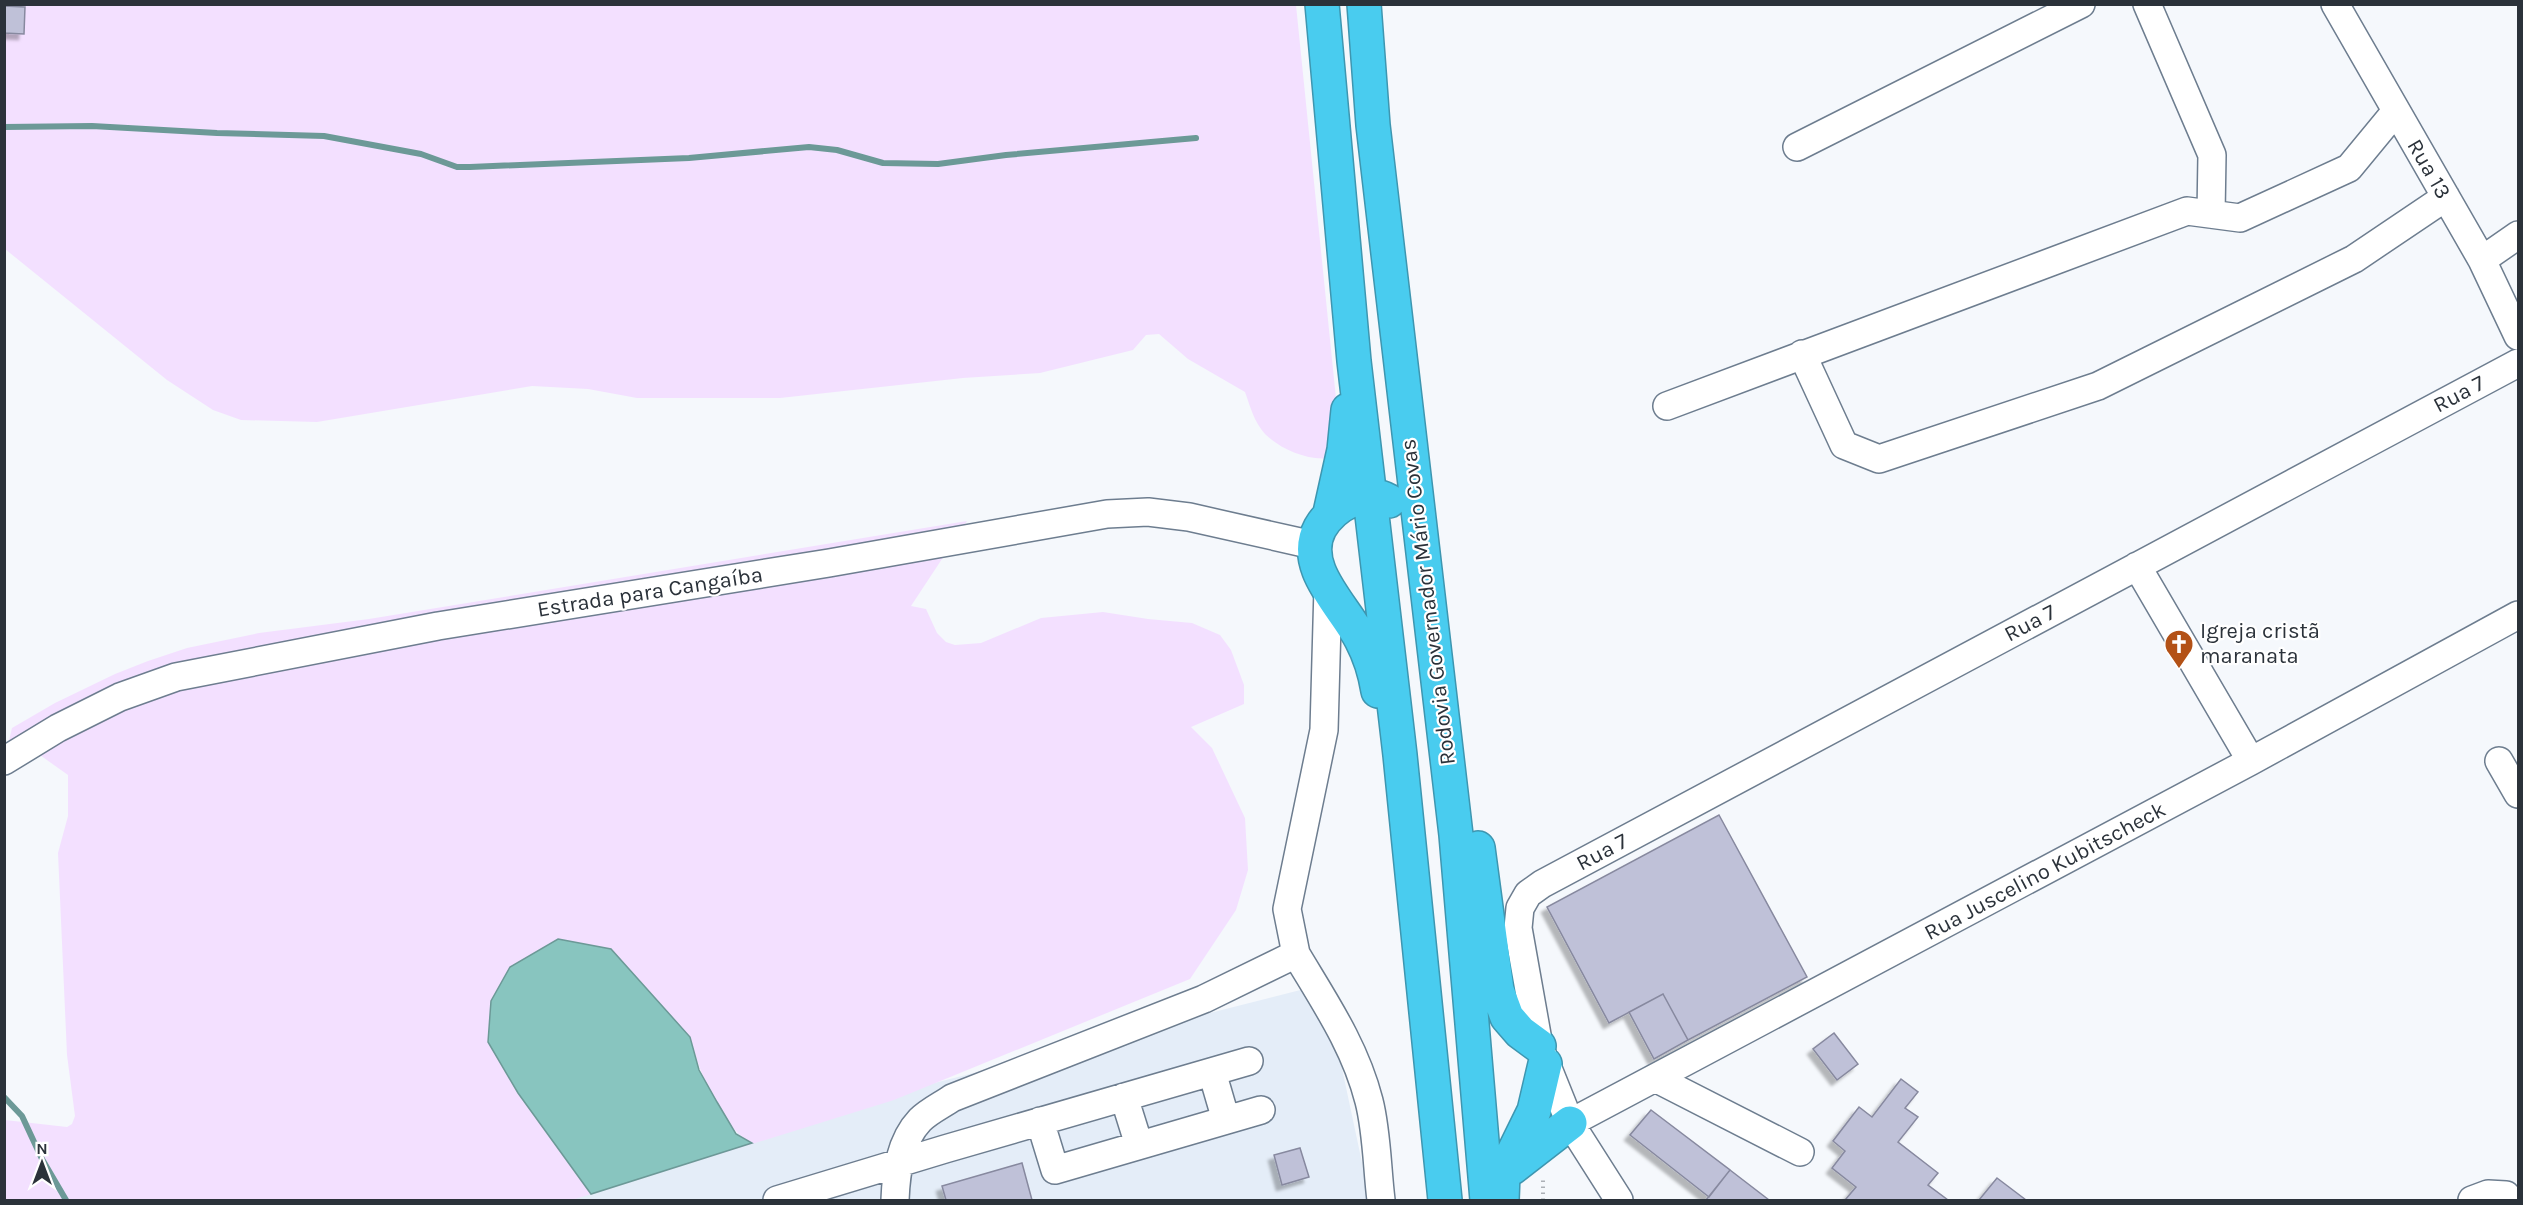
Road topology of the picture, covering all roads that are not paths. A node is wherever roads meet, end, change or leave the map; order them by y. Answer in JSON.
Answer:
{"nodes":[{"id":1,"x":1322,"y":4,"type":"edge"},
{"id":2,"x":1364,"y":4,"type":"edge"},
{"id":3,"x":2081,"y":4,"type":"edge"},
{"id":4,"x":2147,"y":4,"type":"edge"},
{"id":5,"x":2335,"y":4,"type":"edge"},
{"id":6,"x":2396,"y":111,"type":"junction"},
{"id":7,"x":1797,"y":147,"type":"dead end"},
{"id":8,"x":2446,"y":197,"type":"junction"},
{"id":9,"x":2211,"y":214,"type":"junction"},
{"id":10,"x":2518,"y":235,"type":"edge"},
{"id":11,"x":2482,"y":260,"type":"junction"},
{"id":12,"x":2518,"y":336,"type":"edge"},
{"id":13,"x":1802,"y":354,"type":"junction"},
{"id":14,"x":1354,"y":361,"type":"junction"},
{"id":15,"x":2518,"y":363,"type":"edge"},
{"id":16,"x":1667,"y":406,"type":"dead end"},
{"id":17,"x":1371,"y":495,"type":"junction"},
{"id":18,"x":1330,"y":513,"type":"junction"},
{"id":19,"x":1313,"y":545,"type":"junction"},
{"id":20,"x":2138,"y":566,"type":"junction"},
{"id":21,"x":1328,"y":588,"type":"junction"},
{"id":22,"x":1428,"y":596,"type":"junction"},
{"id":23,"x":2518,"y":615,"type":"edge"},
{"id":24,"x":1443,"y":733,"type":"junction"},
{"id":25,"x":4,"y":761,"type":"edge"},
{"id":26,"x":2252,"y":761,"type":"junction"},
{"id":27,"x":2499,"y":761,"type":"dead end"},
{"id":28,"x":2518,"y":794,"type":"edge"},
{"id":29,"x":1296,"y":954,"type":"junction"},
{"id":30,"x":1542,"y":1055,"type":"junction"},
{"id":31,"x":1249,"y":1061,"type":"dead end"},
{"id":32,"x":1431,"y":1064,"type":"junction"},
{"id":33,"x":1212,"y":1072,"type":"junction"},
{"id":34,"x":1655,"y":1078,"type":"junction"},
{"id":35,"x":1124,"y":1097,"type":"junction"},
{"id":36,"x":1261,"y":1110,"type":"dead end"},
{"id":37,"x":1226,"y":1120,"type":"junction"},
{"id":38,"x":1040,"y":1122,"type":"junction"},
{"id":39,"x":1570,"y":1123,"type":"junction"},
{"id":40,"x":1140,"y":1145,"type":"junction"},
{"id":41,"x":1800,"y":1152,"type":"dead end"},
{"id":42,"x":899,"y":1163,"type":"junction"},
{"id":43,"x":1497,"y":1192,"type":"edge"},
{"id":44,"x":2508,"y":1198,"type":"edge"},
{"id":45,"x":777,"y":1200,"type":"edge"},
{"id":46,"x":895,"y":1200,"type":"edge"},
{"id":47,"x":1381,"y":1200,"type":"edge"},
{"id":48,"x":1445,"y":1200,"type":"edge"},
{"id":49,"x":1619,"y":1200,"type":"edge"},
{"id":50,"x":2472,"y":1200,"type":"edge"}],
"edges":[{"from":1,"to":14,"type":"highway","name":"Rodovia Governador Mário Covas"},
{"from":2,"to":22,"type":"highway","name":"Rodovia Governador Mário Covas"},
{"from":3,"to":7,"type":"street"},
{"from":4,"to":9,"type":"street"},
{"from":5,"to":6,"type":"street","name":"Rua 13"},
{"from":6,"to":8,"type":"street","name":"Rua 13"},
{"from":6,"to":9,"type":"street"},
{"from":8,"to":11,"type":"street","name":"Rua 13"},
{"from":8,"to":13,"type":"street"},
{"from":9,"to":13,"type":"street"},
{"from":10,"to":11,"type":"street"},
{"from":11,"to":12,"type":"street","name":"Rua 13"},
{"from":13,"to":16,"type":"street"},
{"from":14,"to":17,"type":"highway","name":"Rodovia Governador Mário Covas"},
{"from":14,"to":18,"type":"highway"},
{"from":15,"to":20,"type":"street","name":"Rua 7"},
{"from":17,"to":18,"type":"highway"},
{"from":17,"to":24,"type":"highway"},
{"from":17,"to":32,"type":"highway","name":"Rodovia Governador Mário Covas"},
{"from":18,"to":19,"type":"highway"},
{"from":19,"to":21,"type":"highway"},
{"from":19,"to":25,"type":"street","name":"Estrada para Cangaíba"},
{"from":20,"to":26,"type":"street"},
{"from":20,"to":30,"type":"street","name":"Rua 7"},
{"from":21,"to":29,"type":"street"},
{"from":21,"to":32,"type":"highway"},
{"from":22,"to":24,"type":"highway","name":"Rodovia Governador Mário Covas"},
{"from":22,"to":30,"type":"highway"},
{"from":23,"to":26,"type":"street","name":"Rua Juscelino Kubitscheck"},
{"from":24,"to":43,"type":"highway","name":"Rodovia Governador Mário Covas"},
{"from":26,"to":34,"type":"street","name":"Rua Juscelino Kubitscheck"},
{"from":27,"to":28,"type":"street"},
{"from":29,"to":42,"type":"street"},
{"from":29,"to":47,"type":"street"},
{"from":30,"to":39,"type":"street","name":"Rua 7"},
{"from":30,"to":43,"type":"highway"},
{"from":31,"to":33,"type":"street"},
{"from":32,"to":48,"type":"highway","name":"Rodovia Governador Mário Covas"},
{"from":33,"to":35,"type":"street"},
{"from":33,"to":37,"type":"street"},
{"from":34,"to":39,"type":"street","name":"Rua Juscelino Kubitscheck"},
{"from":34,"to":41,"type":"street"},
{"from":35,"to":38,"type":"street"},
{"from":35,"to":40,"type":"street"},
{"from":36,"to":37,"type":"street"},
{"from":37,"to":40,"type":"street"},
{"from":38,"to":40,"type":"street"},
{"from":38,"to":42,"type":"street"},
{"from":39,"to":43,"type":"highway"},
{"from":39,"to":49,"type":"street","name":"Rua 7"},
{"from":42,"to":45,"type":"street"},
{"from":42,"to":46,"type":"street"},
{"from":44,"to":50,"type":"street"}]}
